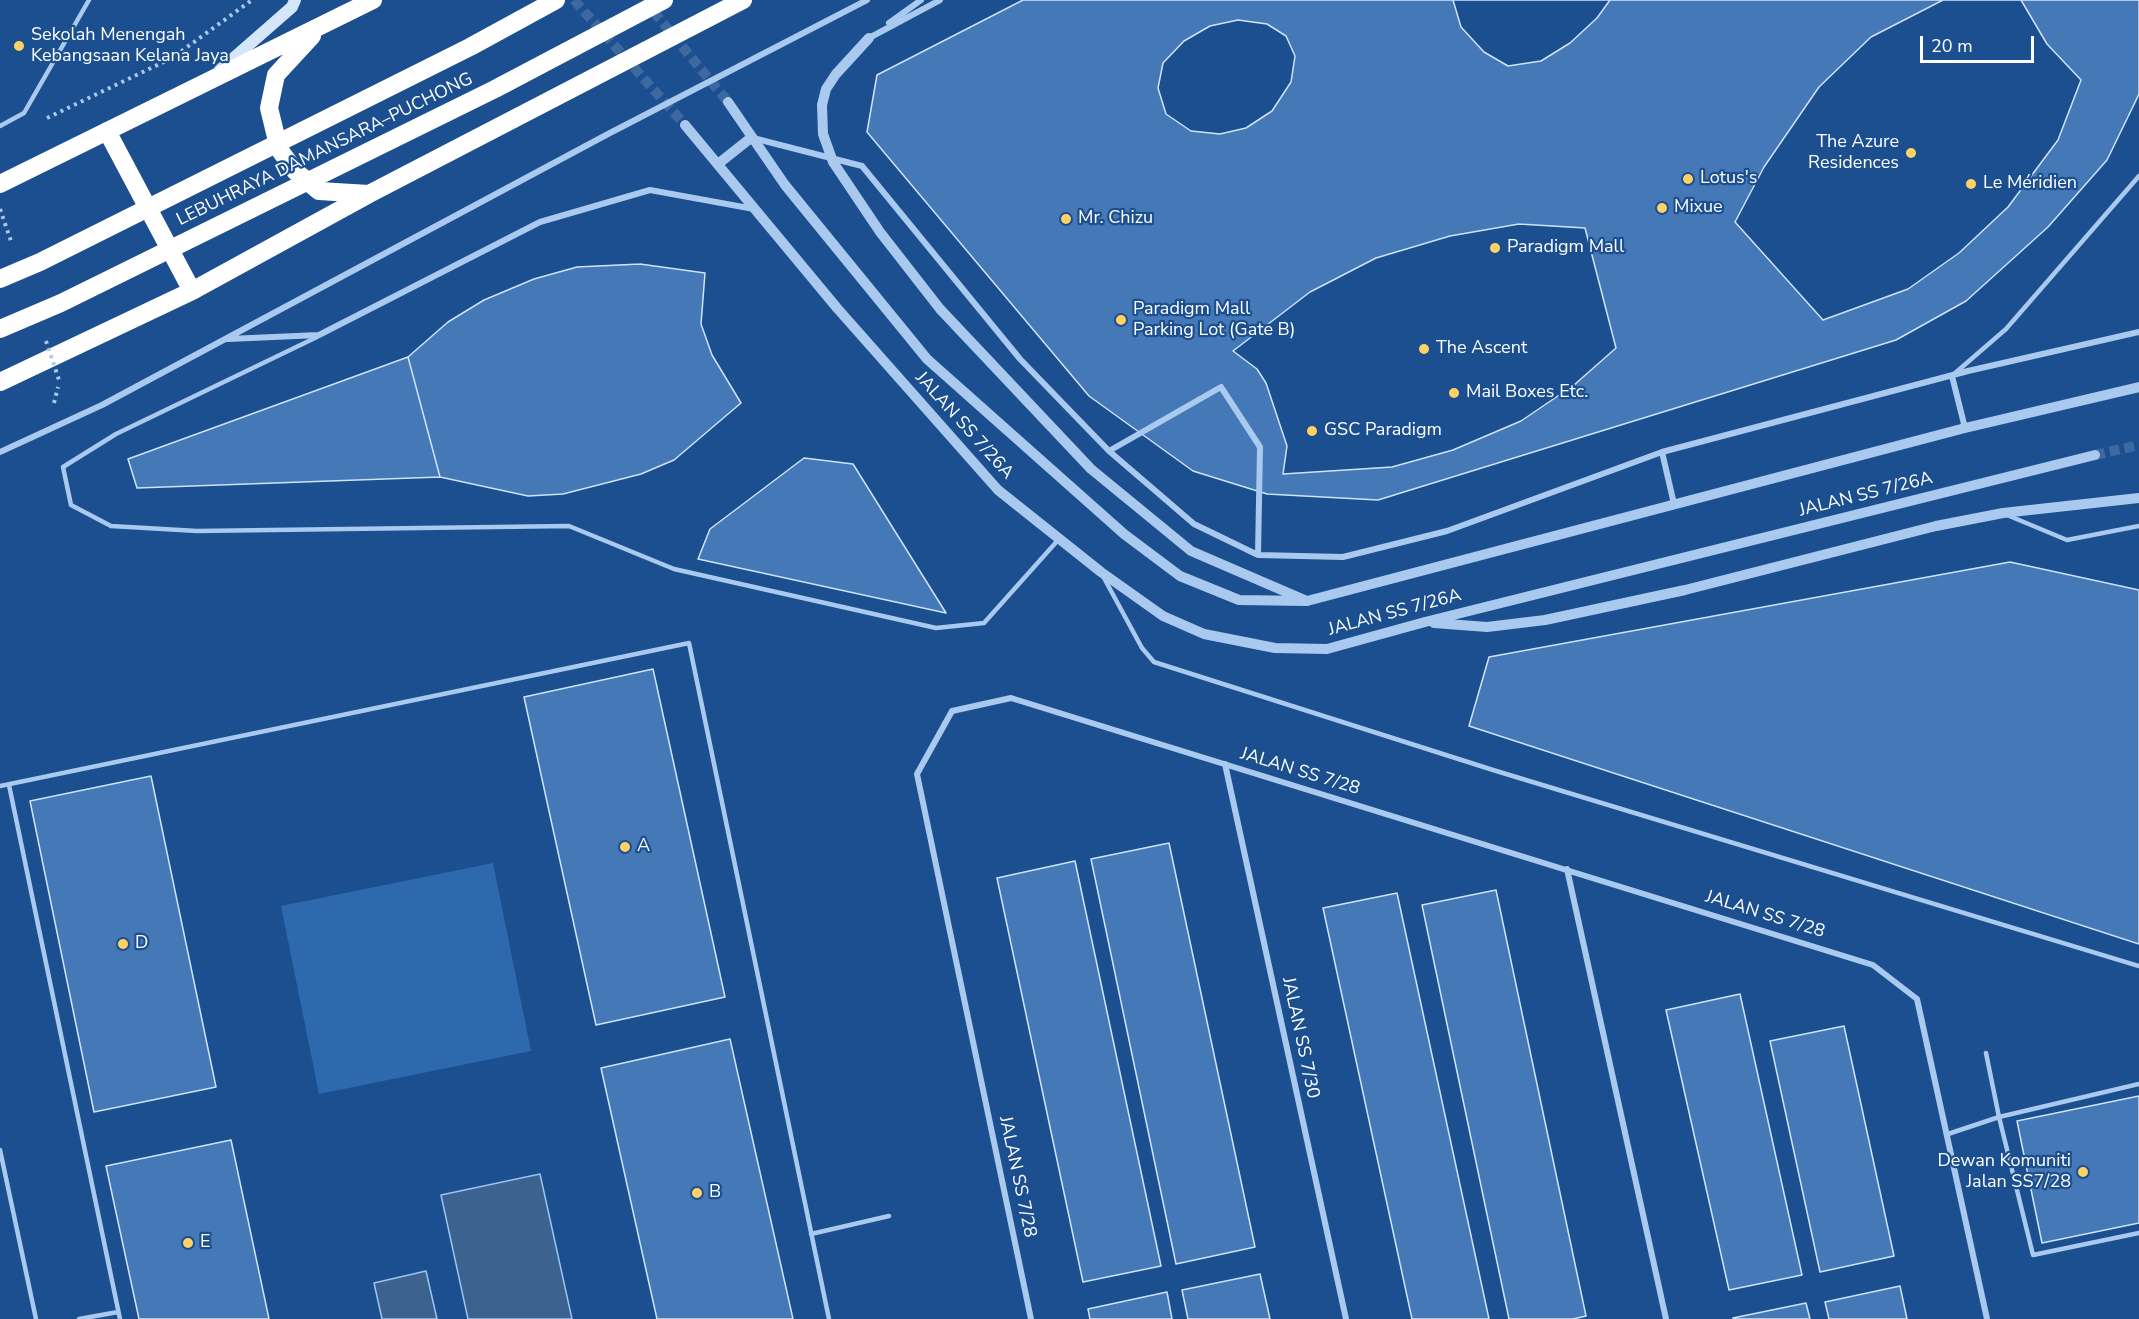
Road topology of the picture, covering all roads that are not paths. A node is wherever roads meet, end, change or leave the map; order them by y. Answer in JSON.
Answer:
{"nodes":[{"id":1,"x":89,"y":0,"type":"edge"},
{"id":2,"x":295,"y":0,"type":"edge"},
{"id":3,"x":373,"y":0,"type":"edge"},
{"id":4,"x":556,"y":0,"type":"edge"},
{"id":5,"x":664,"y":0,"type":"edge"},
{"id":6,"x":744,"y":0,"type":"edge"},
{"id":7,"x":867,"y":0,"type":"edge"},
{"id":8,"x":921,"y":0,"type":"edge"},
{"id":9,"x":940,"y":0,"type":"edge"},
{"id":10,"x":321,"y":26,"type":"junction"},
{"id":11,"x":869,"y":38,"type":"junction"},
{"id":12,"x":205,"y":83,"type":"junction"},
{"id":13,"x":728,"y":102,"type":"tunnel mouth"},
{"id":14,"x":685,"y":125,"type":"tunnel mouth"},
{"id":15,"x":0,"y":126,"type":"edge"},
{"id":16,"x":107,"y":131,"type":"junction"},
{"id":17,"x":752,"y":138,"type":"junction"},
{"id":18,"x":718,"y":164,"type":"junction"},
{"id":19,"x":2139,"y":176,"type":"edge"},
{"id":20,"x":0,"y":184,"type":"edge"},
{"id":21,"x":369,"y":194,"type":"junction"},
{"id":22,"x":757,"y":209,"type":"junction"},
{"id":23,"x":0,"y":279,"type":"edge"},
{"id":24,"x":192,"y":291,"type":"junction"},
{"id":25,"x":0,"y":329,"type":"edge"},
{"id":26,"x":2139,"y":332,"type":"edge"},
{"id":27,"x":319,"y":335,"type":"junction"},
{"id":28,"x":225,"y":339,"type":"junction"},
{"id":29,"x":1952,"y":376,"type":"junction"},
{"id":30,"x":0,"y":382,"type":"edge"},
{"id":31,"x":2139,"y":387,"type":"edge"},
{"id":32,"x":1965,"y":428,"type":"junction"},
{"id":33,"x":1109,"y":451,"type":"junction"},
{"id":34,"x":0,"y":452,"type":"edge"},
{"id":35,"x":1662,"y":452,"type":"junction"},
{"id":36,"x":2095,"y":455,"type":"tunnel mouth"},
{"id":37,"x":2139,"y":498,"type":"edge"},
{"id":38,"x":1674,"y":504,"type":"junction"},
{"id":39,"x":2003,"y":513,"type":"junction"},
{"id":40,"x":2139,"y":526,"type":"edge"},
{"id":41,"x":1059,"y":539,"type":"junction"},
{"id":42,"x":1258,"y":555,"type":"junction"},
{"id":43,"x":1101,"y":572,"type":"junction"},
{"id":44,"x":1307,"y":601,"type":"junction"},
{"id":45,"x":1425,"y":622,"type":"junction"},
{"id":46,"x":1226,"y":764,"type":"junction"},
{"id":47,"x":9,"y":784,"type":"junction"},
{"id":48,"x":0,"y":786,"type":"edge"},
{"id":49,"x":1567,"y":869,"type":"junction"},
{"id":50,"x":2139,"y":966,"type":"edge"},
{"id":51,"x":1986,"y":1053,"type":"dead end"},
{"id":52,"x":2139,"y":1084,"type":"edge"},
{"id":53,"x":1999,"y":1117,"type":"junction"},
{"id":54,"x":1948,"y":1134,"type":"junction"},
{"id":55,"x":0,"y":1150,"type":"edge"},
{"id":56,"x":890,"y":1216,"type":"dead end"},
{"id":57,"x":811,"y":1233,"type":"junction"},
{"id":58,"x":2139,"y":1233,"type":"edge"},
{"id":59,"x":118,"y":1312,"type":"junction"},
{"id":60,"x":36,"y":1319,"type":"edge"},
{"id":61,"x":79,"y":1319,"type":"edge"},
{"id":62,"x":120,"y":1319,"type":"edge"},
{"id":63,"x":829,"y":1319,"type":"edge"},
{"id":64,"x":1031,"y":1319,"type":"edge"},
{"id":65,"x":1346,"y":1319,"type":"edge"},
{"id":66,"x":1666,"y":1319,"type":"edge"},
{"id":67,"x":1987,"y":1319,"type":"edge"}],
"edges":[{"from":1,"to":15,"type":"lane"},
{"from":2,"to":12,"type":"main road"},
{"from":3,"to":10,"type":"highway"},
{"from":4,"to":23,"type":"highway","name":"LEBUHRAYA DAMANSARA–PUCHONG","bridge":true},
{"from":5,"to":25,"type":"highway","name":"LEBUHRAYA DAMANSARA–PUCHONG","bridge":true},
{"from":6,"to":21,"type":"highway"},
{"from":7,"to":28,"type":"street"},
{"from":8,"to":11,"type":"street"},
{"from":9,"to":11,"type":"street"},
{"from":10,"to":12,"type":"highway"},
{"from":10,"to":21,"type":"highway"},
{"from":11,"to":44,"type":"street","bridge":true},
{"from":12,"to":16,"type":"highway"},
{"from":13,"to":17,"type":"street","name":"JALAN SS 7/26A"},
{"from":14,"to":18,"type":"street","name":"JALAN SS 7/26A"},
{"from":16,"to":20,"type":"highway"},
{"from":16,"to":24,"type":"highway"},
{"from":17,"to":18,"type":"street"},
{"from":17,"to":33,"type":"street"},
{"from":17,"to":44,"type":"street","name":"JALAN SS 7/26A"},
{"from":18,"to":22,"type":"street","name":"JALAN SS 7/26A"},
{"from":19,"to":29,"type":"lane"},
{"from":21,"to":24,"type":"highway"},
{"from":22,"to":27,"type":"street"},
{"from":22,"to":41,"type":"street","name":"JALAN SS 7/26A"},
{"from":24,"to":30,"type":"highway"},
{"from":26,"to":29,"type":"street"},
{"from":27,"to":28,"type":"street"},
{"from":27,"to":41,"type":"lane"},
{"from":28,"to":34,"type":"street"},
{"from":29,"to":32,"type":"street"},
{"from":29,"to":35,"type":"street"},
{"from":31,"to":32,"type":"street","name":"JALAN SS 7/26A"},
{"from":32,"to":38,"type":"street","name":"JALAN SS 7/26A"},
{"from":33,"to":42,"type":"street"},
{"from":33,"to":42,"type":"street"},
{"from":35,"to":38,"type":"street"},
{"from":35,"to":42,"type":"street"},
{"from":36,"to":45,"type":"street","name":"JALAN SS 7/26A"},
{"from":37,"to":39,"type":"street"},
{"from":38,"to":44,"type":"street","name":"JALAN SS 7/26A"},
{"from":39,"to":40,"type":"lane"},
{"from":39,"to":45,"type":"street"},
{"from":41,"to":43,"type":"street","name":"JALAN SS 7/26A"},
{"from":43,"to":45,"type":"street","name":"JALAN SS 7/26A"},
{"from":43,"to":50,"type":"lane"},
{"from":46,"to":49,"type":"street","name":"JALAN SS 7/28"},
{"from":46,"to":64,"type":"street","name":"JALAN SS 7/28"},
{"from":46,"to":65,"type":"street","name":"JALAN SS 7/30"},
{"from":47,"to":48,"type":"lane"},
{"from":47,"to":57,"type":"lane"},
{"from":47,"to":59,"type":"lane"},
{"from":49,"to":54,"type":"street","name":"JALAN SS 7/28"},
{"from":49,"to":66,"type":"street"},
{"from":51,"to":53,"type":"lane"},
{"from":52,"to":53,"type":"lane"},
{"from":53,"to":54,"type":"lane"},
{"from":53,"to":58,"type":"lane"},
{"from":54,"to":67,"type":"street","name":"JALAN SS 7/28"},
{"from":55,"to":60,"type":"lane"},
{"from":56,"to":57,"type":"lane"},
{"from":57,"to":63,"type":"lane"},
{"from":59,"to":61,"type":"lane"},
{"from":59,"to":62,"type":"lane"}]}
